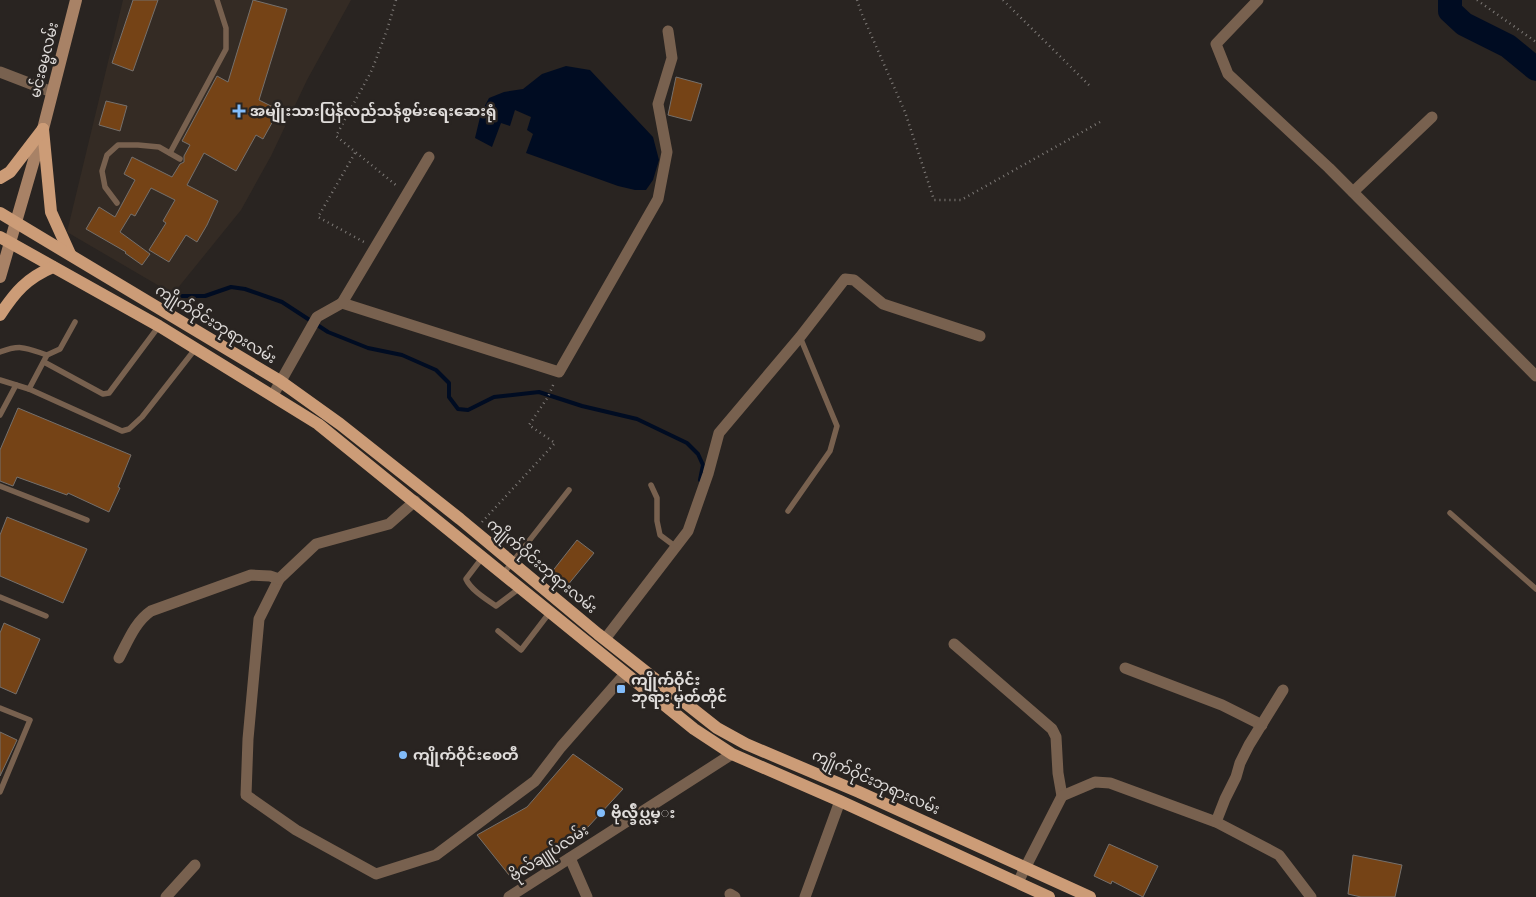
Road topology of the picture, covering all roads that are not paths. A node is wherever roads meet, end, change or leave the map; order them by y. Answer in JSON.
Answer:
{"nodes":[{"id":1,"x":76,"y":0,"type":"edge"},
{"id":2,"x":217,"y":0,"type":"edge"},
{"id":3,"x":1258,"y":0,"type":"edge"},
{"id":4,"x":668,"y":31,"type":"dead end"},
{"id":5,"x":0,"y":72,"type":"edge"},
{"id":6,"x":52,"y":92,"type":"junction"},
{"id":7,"x":1432,"y":116,"type":"dead end"},
{"id":8,"x":44,"y":128,"type":"junction"},
{"id":9,"x":170,"y":153,"type":"junction"},
{"id":10,"x":429,"y":157,"type":"dead end"},
{"id":11,"x":180,"y":159,"type":"dead end"},
{"id":12,"x":0,"y":178,"type":"edge"},
{"id":13,"x":1353,"y":192,"type":"junction"},
{"id":14,"x":117,"y":203,"type":"dead end"},
{"id":15,"x":0,"y":213,"type":"edge"},
{"id":16,"x":17,"y":223,"type":"junction"},
{"id":17,"x":6,"y":240,"type":"edge"},
{"id":18,"x":71,"y":255,"type":"junction"},
{"id":19,"x":53,"y":267,"type":"junction"},
{"id":20,"x":0,"y":277,"type":"edge"},
{"id":21,"x":342,"y":303,"type":"junction"},
{"id":22,"x":0,"y":315,"type":"edge"},
{"id":23,"x":75,"y":322,"type":"dead end"},
{"id":24,"x":159,"y":326,"type":"junction"},
{"id":25,"x":800,"y":336,"type":"junction"},
{"id":26,"x":980,"y":336,"type":"dead end"},
{"id":27,"x":196,"y":348,"type":"junction"},
{"id":28,"x":0,"y":352,"type":"edge"},
{"id":29,"x":47,"y":355,"type":"junction"},
{"id":30,"x":44,"y":362,"type":"junction"},
{"id":31,"x":1536,"y":376,"type":"edge"},
{"id":32,"x":0,"y":380,"type":"edge"},
{"id":33,"x":280,"y":381,"type":"junction"},
{"id":34,"x":16,"y":385,"type":"junction"},
{"id":35,"x":28,"y":389,"type":"junction"},
{"id":36,"x":273,"y":395,"type":"junction"},
{"id":37,"x":0,"y":415,"type":"edge"},
{"id":38,"x":651,"y":485,"type":"dead end"},
{"id":39,"x":0,"y":486,"type":"edge"},
{"id":40,"x":569,"y":490,"type":"dead end"},
{"id":41,"x":415,"y":501,"type":"junction"},
{"id":42,"x":788,"y":511,"type":"dead end"},
{"id":43,"x":1450,"y":513,"type":"dead end"},
{"id":44,"x":87,"y":520,"type":"dead end"},
{"id":45,"x":676,"y":547,"type":"junction"},
{"id":46,"x":482,"y":557,"type":"junction"},
{"id":47,"x":512,"y":562,"type":"junction"},
{"id":48,"x":503,"y":574,"type":"junction"},
{"id":49,"x":279,"y":579,"type":"junction"},
{"id":50,"x":520,"y":588,"type":"junction"},
{"id":51,"x":1536,"y":589,"type":"edge"},
{"id":52,"x":0,"y":597,"type":"edge"},
{"id":53,"x":550,"y":612,"type":"junction"},
{"id":54,"x":46,"y":616,"type":"dead end"},
{"id":55,"x":498,"y":631,"type":"dead end"},
{"id":56,"x":605,"y":639,"type":"junction"},
{"id":57,"x":954,"y":644,"type":"dead end"},
{"id":58,"x":119,"y":658,"type":"dead end"},
{"id":59,"x":1125,"y":668,"type":"dead end"},
{"id":60,"x":625,"y":674,"type":"junction"},
{"id":61,"x":1283,"y":690,"type":"dead end"},
{"id":62,"x":0,"y":708,"type":"edge"},
{"id":63,"x":1262,"y":725,"type":"junction"},
{"id":64,"x":732,"y":754,"type":"junction"},
{"id":65,"x":845,"y":786,"type":"junction"},
{"id":66,"x":0,"y":792,"type":"edge"},
{"id":67,"x":1062,"y":796,"type":"junction"},
{"id":68,"x":840,"y":801,"type":"junction"},
{"id":69,"x":1216,"y":822,"type":"junction"},
{"id":70,"x":570,"y":858,"type":"junction"},
{"id":71,"x":195,"y":865,"type":"dead end"},
{"id":72,"x":1026,"y":868,"type":"junction"},
{"id":73,"x":1018,"y":882,"type":"junction"},
{"id":74,"x":166,"y":897,"type":"edge"},
{"id":75,"x":509,"y":897,"type":"edge"},
{"id":76,"x":587,"y":897,"type":"edge"},
{"id":77,"x":805,"y":897,"type":"edge"},
{"id":78,"x":1049,"y":897,"type":"edge"},
{"id":79,"x":1090,"y":897,"type":"edge"},
{"id":80,"x":1311,"y":897,"type":"edge"}],
"edges":[{"from":1,"to":6,"type":"main road","name":"မင်းဓမ္မလမ်း"},
{"from":2,"to":9,"type":"lane"},
{"from":3,"to":13,"type":"street"},
{"from":4,"to":21,"type":"street"},
{"from":5,"to":6,"type":"street"},
{"from":6,"to":8,"type":"main road","name":"မင်းဓမ္မလမ်း"},
{"from":7,"to":13,"type":"street"},
{"from":8,"to":12,"type":"main road"},
{"from":8,"to":16,"type":"main road","name":"မင်းဓမ္မလမ်း"},
{"from":8,"to":18,"type":"main road"},
{"from":9,"to":11,"type":"lane"},
{"from":9,"to":14,"type":"lane"},
{"from":10,"to":21,"type":"street"},
{"from":13,"to":31,"type":"street"},
{"from":15,"to":16,"type":"main road","name":"ကျိုက်ဝိုင်းဘုရားလမ်း"},
{"from":16,"to":17,"type":"main road","name":"မင်းဓမ္မလမ်း"},
{"from":16,"to":18,"type":"main road","name":"ကျိုက်ဝိုင်းဘုရားလမ်း"},
{"from":17,"to":19,"type":"main road","name":"ကျိုက်ဝိုင်းဘုရားလမ်း"},
{"from":17,"to":20,"type":"main road","name":"မင်းဓမ္မလမ်း"},
{"from":18,"to":33,"type":"main road","name":"ကျိုက်ဝိုင်းဘုရားလမ်း"},
{"from":19,"to":22,"type":"main road"},
{"from":19,"to":24,"type":"main road","name":"ကျိုက်ဝိုင်းဘုရားလမ်း"},
{"from":21,"to":33,"type":"street"},
{"from":23,"to":29,"type":"lane"},
{"from":24,"to":27,"type":"main road","name":"ကျိုက်ဝိုင်းဘုရားလမ်း"},
{"from":24,"to":30,"type":"lane"},
{"from":25,"to":26,"type":"street"},
{"from":25,"to":42,"type":"lane"},
{"from":25,"to":45,"type":"street"},
{"from":27,"to":35,"type":"lane"},
{"from":27,"to":36,"type":"main road","name":"ကျိုက်ဝိုင်းဘုရားလမ်း"},
{"from":28,"to":29,"type":"lane"},
{"from":29,"to":30,"type":"lane"},
{"from":30,"to":35,"type":"lane"},
{"from":32,"to":34,"type":"lane"},
{"from":33,"to":36,"type":"street"},
{"from":33,"to":47,"type":"main road","name":"ကျိုက်ဝိုင်းဘုရားလမ်း"},
{"from":34,"to":35,"type":"lane"},
{"from":34,"to":37,"type":"lane"},
{"from":36,"to":41,"type":"main road","name":"ကျိုက်ဝိုင်းဘုရားလမ်း"},
{"from":38,"to":45,"type":"lane"},
{"from":39,"to":44,"type":"lane"},
{"from":40,"to":47,"type":"lane"},
{"from":41,"to":46,"type":"main road","name":"ကျိုက်ဝိုင်းဘုရားလမ်း"},
{"from":41,"to":49,"type":"street"},
{"from":43,"to":51,"type":"lane"},
{"from":45,"to":56,"type":"street"},
{"from":46,"to":48,"type":"main road","name":"ကျိုက်ဝိုင်းဘုရားလမ်း"},
{"from":46,"to":50,"type":"lane"},
{"from":47,"to":48,"type":"lane"},
{"from":47,"to":56,"type":"main road","name":"ကျိုက်ဝိုင်းဘုရားလမ်း"},
{"from":48,"to":50,"type":"main road","name":"ကျိုက်ဝိုင်းဘုရားလမ်း"},
{"from":49,"to":58,"type":"street"},
{"from":49,"to":60,"type":"street"},
{"from":50,"to":53,"type":"main road","name":"ကျိုက်ဝိုင်းဘုရားလမ်း"},
{"from":52,"to":54,"type":"lane"},
{"from":53,"to":55,"type":"lane"},
{"from":53,"to":60,"type":"main road","name":"ကျိုက်ဝိုင်းဘုရားလမ်း"},
{"from":56,"to":65,"type":"main road","name":"ကျိုက်ဝိုင်းဘုရားလမ်း"},
{"from":57,"to":67,"type":"street"},
{"from":59,"to":63,"type":"street"},
{"from":60,"to":64,"type":"main road","name":"ကျိုက်ဝိုင်းဘုရားလမ်း"},
{"from":61,"to":63,"type":"street"},
{"from":62,"to":66,"type":"lane"},
{"from":63,"to":69,"type":"street"},
{"from":64,"to":68,"type":"main road","name":"ကျိုက်ဝိုင်းဘုရားလမ်း"},
{"from":64,"to":70,"type":"street","name":"ဗိုလ်ချူပ်လမ်း"},
{"from":65,"to":68,"type":"main road"},
{"from":65,"to":72,"type":"main road","name":"ကျိုက်ဝိုင်းဘုရားလမ်း"},
{"from":67,"to":69,"type":"street"},
{"from":67,"to":72,"type":"street"},
{"from":68,"to":73,"type":"main road","name":"ကျိုက်ဝိုင်းဘုရားလမ်း"},
{"from":68,"to":77,"type":"street"},
{"from":69,"to":80,"type":"street"},
{"from":70,"to":75,"type":"street","name":"ဗိုလ်ချူပ်လမ်း"},
{"from":70,"to":76,"type":"street"},
{"from":71,"to":74,"type":"street"},
{"from":72,"to":73,"type":"street"},
{"from":72,"to":79,"type":"main road","name":"ကျိုက်ဝိုင်းဘုရားလမ်း"},
{"from":73,"to":78,"type":"main road","name":"ကျိုက်ဝိုင်းဘုရားလမ်း"}]}
